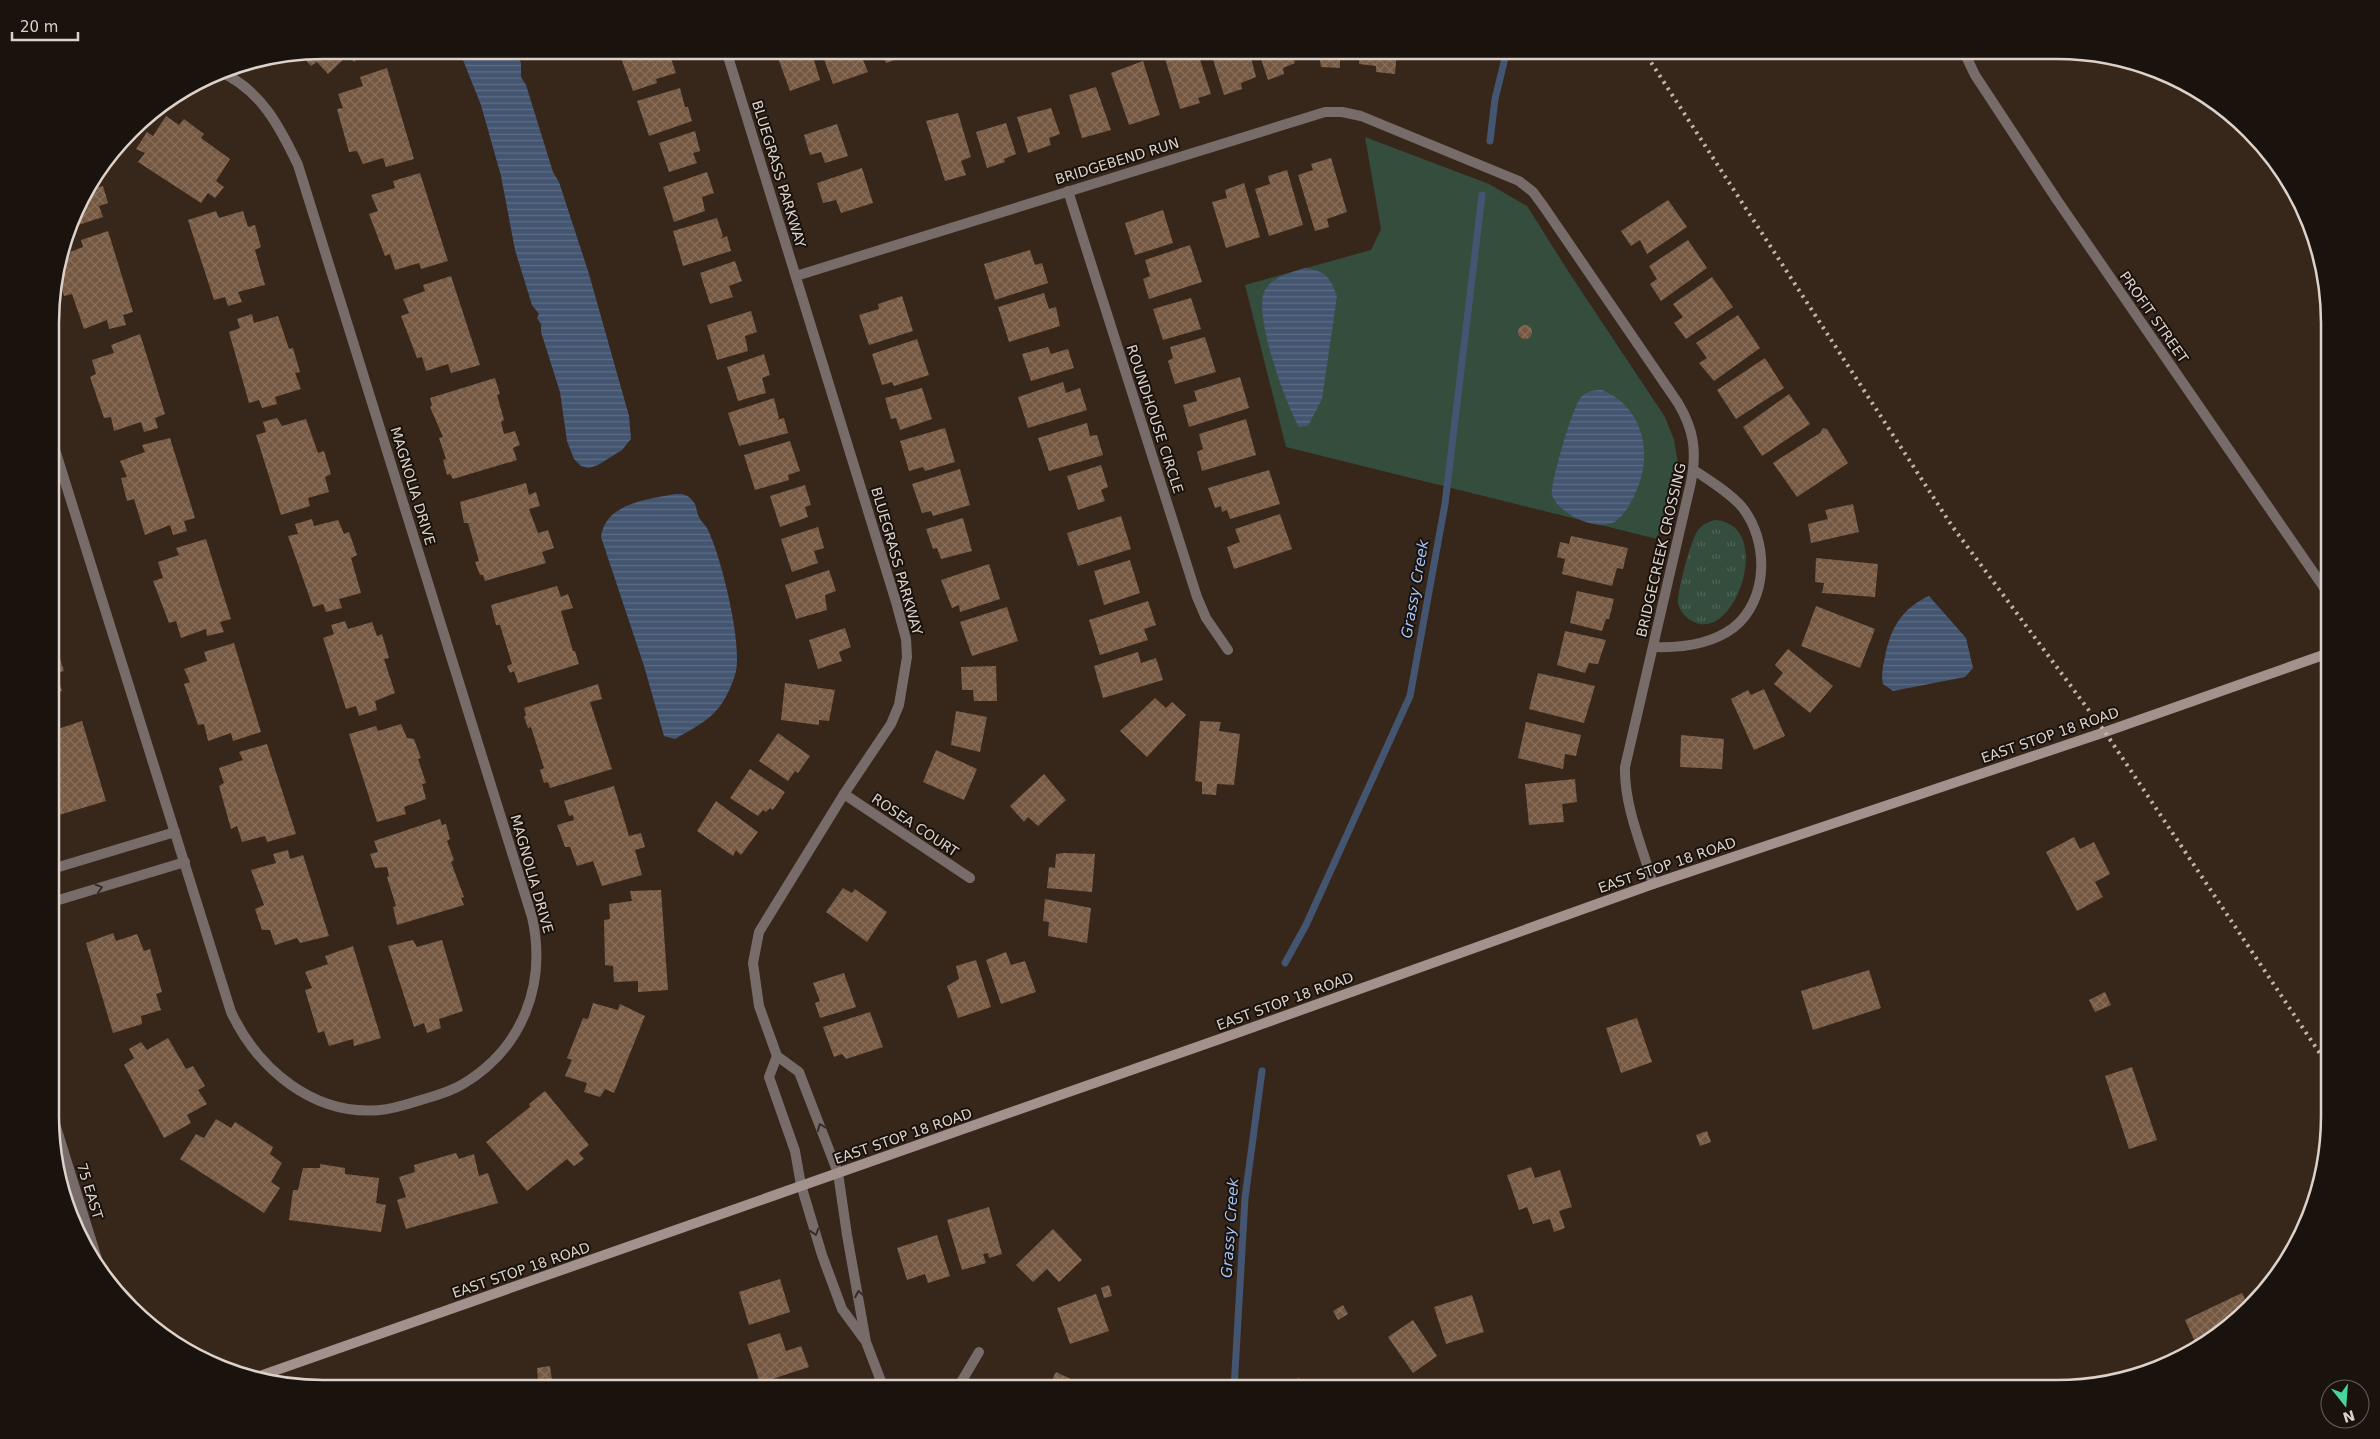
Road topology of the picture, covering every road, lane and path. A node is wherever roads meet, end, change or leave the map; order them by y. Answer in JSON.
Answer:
{"nodes":[{"id":1,"x":729,"y":59,"type":"edge"},
{"id":2,"x":1968,"y":59,"type":"edge"},
{"id":3,"x":227,"y":77,"type":"edge"},
{"id":4,"x":1518,"y":181,"type":"joint"},
{"id":5,"x":1068,"y":191,"type":"junction"},
{"id":6,"x":796,"y":276,"type":"junction"},
{"id":7,"x":59,"y":462,"type":"edge"},
{"id":8,"x":1694,"y":470,"type":"junction"},
{"id":9,"x":2321,"y":583,"type":"edge"},
{"id":10,"x":1653,"y":646,"type":"junction"},
{"id":11,"x":1228,"y":650,"type":"dead end"},
{"id":12,"x":2321,"y":656,"type":"edge"},
{"id":13,"x":844,"y":794,"type":"junction"},
{"id":14,"x":175,"y":832,"type":"junction"},
{"id":15,"x":185,"y":862,"type":"junction"},
{"id":16,"x":59,"y":867,"type":"edge"},
{"id":17,"x":970,"y":878,"type":"dead end"},
{"id":18,"x":1653,"y":884,"type":"junction"},
{"id":19,"x":59,"y":900,"type":"edge"},
{"id":20,"x":777,"y":1056,"type":"junction"},
{"id":21,"x":60,"y":1139,"type":"edge"},
{"id":22,"x":838,"y":1173,"type":"junction"},
{"id":23,"x":801,"y":1185,"type":"junction"},
{"id":24,"x":93,"y":1246,"type":"edge"},
{"id":25,"x":866,"y":1342,"type":"junction"},
{"id":26,"x":979,"y":1352,"type":"dead end"},
{"id":27,"x":266,"y":1374,"type":"edge"},
{"id":28,"x":881,"y":1380,"type":"edge"},
{"id":29,"x":962,"y":1380,"type":"edge"}],
"edges":[{"from":1,"to":6,"type":"street","name":"BLUEGRASS PARKWAY"},
{"from":2,"to":9,"type":"street","name":"PROFIT STREET"},
{"from":3,"to":15,"type":"street","name":"MAGNOLIA DRIVE"},
{"from":4,"to":5,"type":"street","name":"BRIDGEBEND RUN"},
{"from":4,"to":8,"type":"street","name":"BRIDGECREEK CROSSING"},
{"from":5,"to":6,"type":"street","name":"BRIDGEBEND RUN"},
{"from":5,"to":11,"type":"street","name":"ROUNDHOUSE CIRCLE"},
{"from":6,"to":13,"type":"street","name":"BLUEGRASS PARKWAY"},
{"from":7,"to":14,"type":"street","name":"MAGNOLIA DRIVE"},
{"from":8,"to":10,"type":"street","name":"BRIDGECREEK CROSSING"},
{"from":8,"to":10,"type":"street"},
{"from":10,"to":18,"type":"street","name":"BRIDGECREEK CROSSING"},
{"from":12,"to":18,"type":"street","name":"EAST STOP 18 ROAD"},
{"from":13,"to":17,"type":"street","name":"ROSEA COURT"},
{"from":13,"to":20,"type":"street","name":"BLUEGRASS PARKWAY"},
{"from":14,"to":15,"type":"street","name":"MAGNOLIA DRIVE"},
{"from":14,"to":16,"type":"street"},
{"from":19,"to":15,"type":"street","one_way":true},
{"from":18,"to":22,"type":"street","name":"EAST STOP 18 ROAD"},
{"from":22,"to":20,"type":"street","one_way":true},
{"from":20,"to":23,"type":"street"},
{"from":21,"to":24,"type":"street","name":"75 EAST"},
{"from":22,"to":23,"type":"street","name":"EAST STOP 18 ROAD"},
{"from":25,"to":22,"type":"street","one_way":true},
{"from":23,"to":25,"type":"street","one_way":true},
{"from":23,"to":27,"type":"street","name":"EAST STOP 18 ROAD"},
{"from":25,"to":28,"type":"street"},
{"from":26,"to":29,"type":"street"}]}
